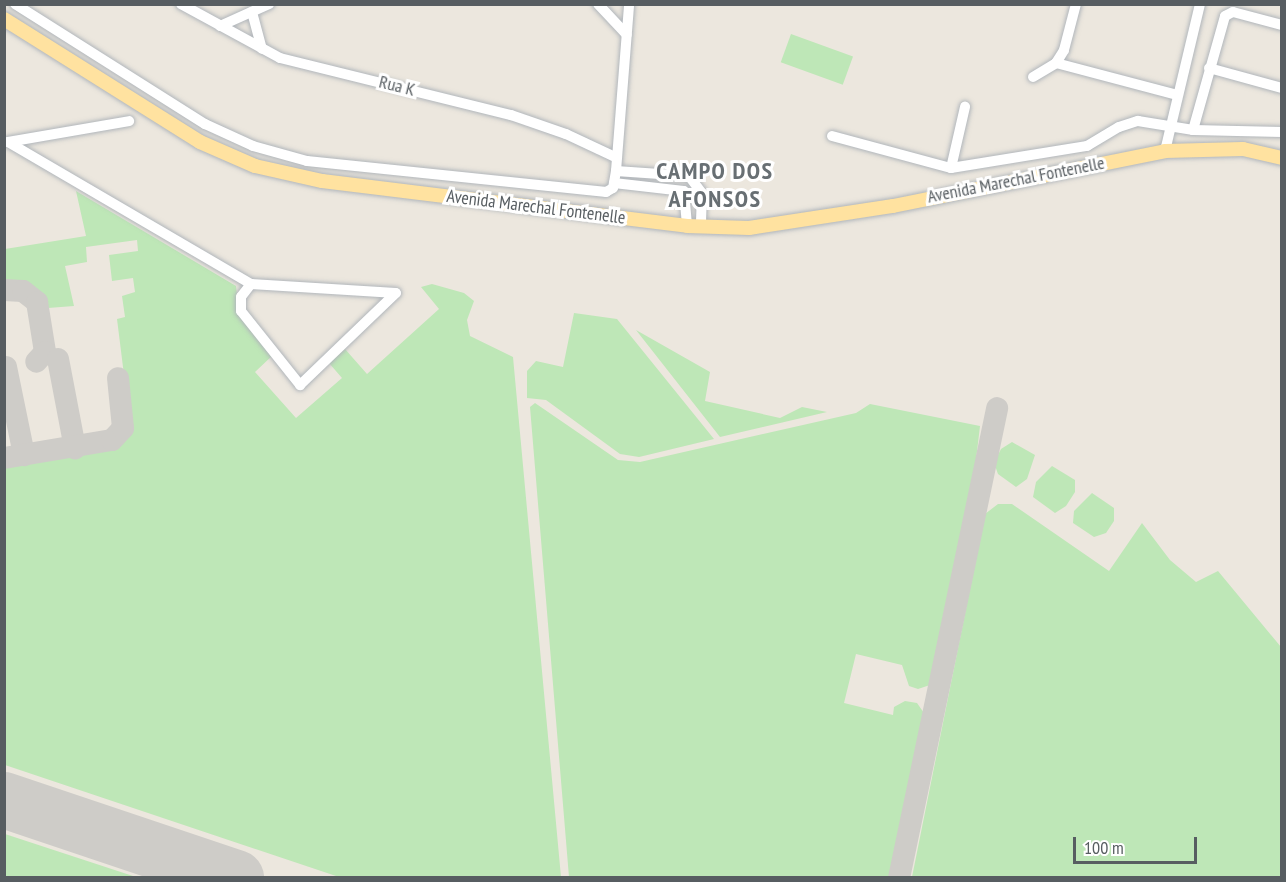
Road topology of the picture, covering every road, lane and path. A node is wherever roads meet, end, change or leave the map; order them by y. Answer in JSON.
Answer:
{"nodes":[{"id":1,"x":15,"y":4,"type":"edge"},
{"id":2,"x":181,"y":4,"type":"edge"},
{"id":3,"x":269,"y":4,"type":"edge"},
{"id":4,"x":598,"y":4,"type":"edge"},
{"id":5,"x":629,"y":4,"type":"edge"},
{"id":6,"x":1076,"y":4,"type":"edge"},
{"id":7,"x":1200,"y":4,"type":"edge"},
{"id":8,"x":252,"y":12,"type":"junction"},
{"id":9,"x":4,"y":19,"type":"edge"},
{"id":10,"x":1281,"y":25,"type":"edge"},
{"id":11,"x":220,"y":26,"type":"junction"},
{"id":12,"x":627,"y":36,"type":"junction"},
{"id":13,"x":262,"y":49,"type":"junction"},
{"id":14,"x":1056,"y":63,"type":"junction"},
{"id":15,"x":1209,"y":68,"type":"junction"},
{"id":16,"x":1032,"y":77,"type":"dead end"},
{"id":17,"x":1281,"y":88,"type":"edge"},
{"id":18,"x":1177,"y":95,"type":"junction"},
{"id":19,"x":965,"y":107,"type":"dead end"},
{"id":20,"x":129,"y":121,"type":"dead end"},
{"id":21,"x":1169,"y":124,"type":"junction"},
{"id":22,"x":1193,"y":130,"type":"junction"},
{"id":23,"x":1281,"y":132,"type":"edge"},
{"id":24,"x":832,"y":136,"type":"dead end"},
{"id":25,"x":6,"y":142,"type":"edge"},
{"id":26,"x":1165,"y":151,"type":"junction"},
{"id":27,"x":617,"y":158,"type":"junction"},
{"id":28,"x":1281,"y":158,"type":"edge"},
{"id":29,"x":951,"y":168,"type":"junction"},
{"id":30,"x":643,"y":172,"type":"junction"},
{"id":31,"x":694,"y":180,"type":"junction"},
{"id":32,"x":614,"y":181,"type":"junction"},
{"id":33,"x":642,"y":186,"type":"junction"},
{"id":34,"x":684,"y":191,"type":"junction"},
{"id":35,"x":687,"y":226,"type":"junction"},
{"id":36,"x":701,"y":227,"type":"junction"},
{"id":37,"x":251,"y":284,"type":"junction"}],
"edges":[{"from":1,"to":32,"type":"street"},
{"from":2,"to":11,"type":"street","name":"Rua K"},
{"from":3,"to":8,"type":"street"},
{"from":4,"to":12,"type":"street"},
{"from":5,"to":12,"type":"street"},
{"from":6,"to":14,"type":"street"},
{"from":7,"to":18,"type":"street"},
{"from":8,"to":11,"type":"street"},
{"from":8,"to":13,"type":"street"},
{"from":9,"to":35,"type":"main road","name":"Avenida Marechal Fontenelle"},
{"from":10,"to":15,"type":"street"},
{"from":11,"to":13,"type":"street","name":"Rua K"},
{"from":12,"to":27,"type":"street"},
{"from":13,"to":27,"type":"street","name":"Rua K"},
{"from":14,"to":16,"type":"street"},
{"from":14,"to":18,"type":"street"},
{"from":15,"to":17,"type":"street"},
{"from":15,"to":22,"type":"street"},
{"from":18,"to":21,"type":"street"},
{"from":19,"to":29,"type":"street"},
{"from":20,"to":25,"type":"street"},
{"from":21,"to":22,"type":"street"},
{"from":21,"to":26,"type":"street"},
{"from":21,"to":29,"type":"street"},
{"from":22,"to":23,"type":"street"},
{"from":24,"to":29,"type":"street"},
{"from":25,"to":37,"type":"street"},
{"from":26,"to":28,"type":"main road","name":"Avenida Marechal Fontenelle"},
{"from":26,"to":36,"type":"main road","name":"Avenida Marechal Fontenelle"},
{"from":27,"to":32,"type":"street"},
{"from":30,"to":31,"type":"street"},
{"from":30,"to":32,"type":"street"},
{"from":30,"to":33,"type":"street"},
{"from":31,"to":34,"type":"street"},
{"from":31,"to":36,"type":"street"},
{"from":32,"to":33,"type":"street"},
{"from":33,"to":34,"type":"street"},
{"from":34,"to":35,"type":"street"},
{"from":35,"to":36,"type":"main road","name":"Avenida Marechal Fontenelle"},
{"from":37,"to":37,"type":"street"}]}
